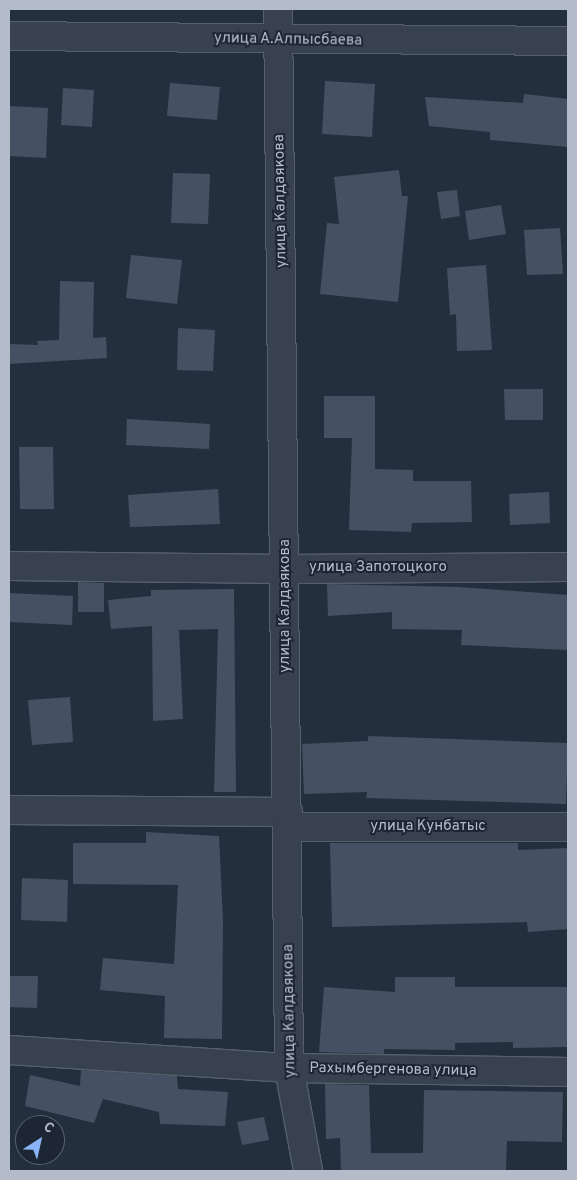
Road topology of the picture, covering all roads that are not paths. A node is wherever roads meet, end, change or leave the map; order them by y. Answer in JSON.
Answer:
{"nodes":[{"id":1,"x":278,"y":9,"type":"edge"},
{"id":2,"x":9,"y":36,"type":"edge"},
{"id":3,"x":279,"y":40,"type":"junction"},
{"id":4,"x":568,"y":41,"type":"edge"},
{"id":5,"x":9,"y":566,"type":"edge"},
{"id":6,"x":568,"y":566,"type":"edge"},
{"id":7,"x":286,"y":569,"type":"junction"},
{"id":8,"x":9,"y":810,"type":"edge"},
{"id":9,"x":288,"y":820,"type":"junction"},
{"id":10,"x":568,"y":827,"type":"edge"},
{"id":11,"x":9,"y":1050,"type":"edge"},
{"id":12,"x":289,"y":1068,"type":"junction"},
{"id":13,"x":568,"y":1072,"type":"edge"},
{"id":14,"x":308,"y":1171,"type":"edge"}],
"edges":[{"from":1,"to":3,"type":"street","name":"улица Калдаякова"},
{"from":2,"to":3,"type":"street","name":"улица А.Алпысбаева"},
{"from":3,"to":4,"type":"street","name":"улица А.Алпысбаева"},
{"from":3,"to":7,"type":"street","name":"улица Калдаякова"},
{"from":5,"to":7,"type":"street","name":"улица Запотоцкого"},
{"from":6,"to":7,"type":"street","name":"улица Запотоцкого"},
{"from":7,"to":9,"type":"street","name":"улица Калдаякова"},
{"from":8,"to":9,"type":"street","name":"улица Кунбатыс"},
{"from":9,"to":10,"type":"street","name":"улица Кунбатыс"},
{"from":9,"to":12,"type":"street","name":"улица Калдаякова"},
{"from":11,"to":12,"type":"street","name":"Рахымбергенова улица"},
{"from":12,"to":13,"type":"street","name":"Рахымбергенова улица"},
{"from":12,"to":14,"type":"street","name":"улица Калдаякова"}]}
